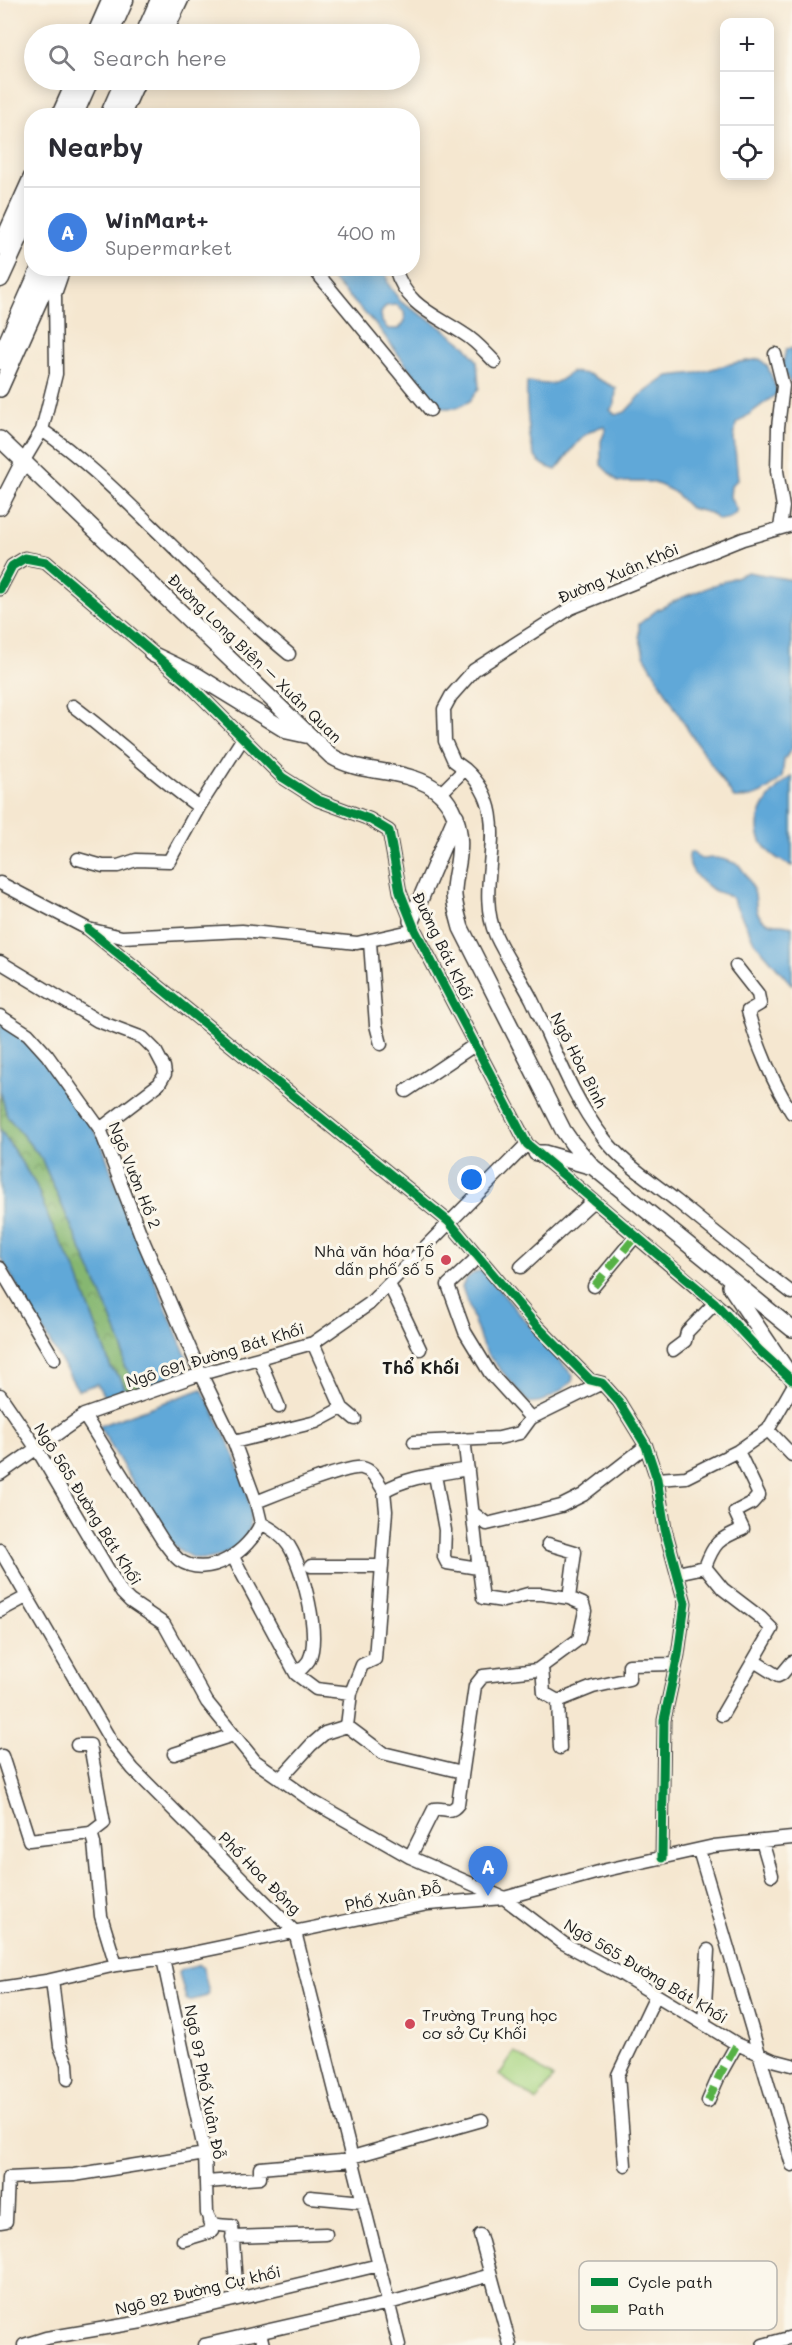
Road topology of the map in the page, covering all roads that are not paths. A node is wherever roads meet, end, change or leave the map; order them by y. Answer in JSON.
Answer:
{"nodes":[{"id":1,"x":110,"y":0,"type":"edge"},
{"id":2,"x":124,"y":0,"type":"edge"},
{"id":3,"x":160,"y":0,"type":"edge"},
{"id":4,"x":173,"y":0,"type":"edge"},
{"id":5,"x":182,"y":0,"type":"edge"},
{"id":6,"x":99,"y":24,"type":"edge"},
{"id":7,"x":113,"y":24,"type":"edge"},
{"id":8,"x":149,"y":24,"type":"edge"},
{"id":9,"x":162,"y":24,"type":"edge"},
{"id":10,"x":171,"y":24,"type":"edge"},
{"id":11,"x":71,"y":90,"type":"edge"},
{"id":12,"x":84,"y":90,"type":"edge"},
{"id":13,"x":121,"y":90,"type":"edge"},
{"id":14,"x":134,"y":90,"type":"edge"},
{"id":15,"x":139,"y":90,"type":"edge"},
{"id":16,"x":63,"y":108,"type":"edge"},
{"id":17,"x":76,"y":108,"type":"edge"},
{"id":18,"x":113,"y":108,"type":"edge"},
{"id":19,"x":126,"y":108,"type":"edge"},
{"id":20,"x":130,"y":108,"type":"edge"},
{"id":21,"x":24,"y":194,"type":"edge"},
{"id":22,"x":24,"y":226,"type":"edge"},
{"id":23,"x":0,"y":247,"type":"edge"},
{"id":24,"x":37,"y":276,"type":"edge"},
{"id":25,"x":50,"y":276,"type":"edge"},
{"id":26,"x":61,"y":276,"type":"edge"},
{"id":27,"x":320,"y":276,"type":"edge"},
{"id":28,"x":398,"y":276,"type":"edge"},
{"id":29,"x":0,"y":279,"type":"edge"},
{"id":30,"x":775,"y":354,"type":"dead end"},
{"id":31,"x":0,"y":360,"type":"edge"},
{"id":32,"x":495,"y":362,"type":"dead end"},
{"id":33,"x":0,"y":389,"type":"edge"},
{"id":34,"x":430,"y":410,"type":"dead end"},
{"id":35,"x":42,"y":430,"type":"junction"},
{"id":36,"x":0,"y":439,"type":"edge"},
{"id":37,"x":23,"y":462,"type":"junction"},
{"id":38,"x":0,"y":507,"type":"edge"},
{"id":39,"x":786,"y":527,"type":"edge"},
{"id":40,"x":0,"y":589,"type":"edge"},
{"id":41,"x":152,"y":654,"type":"junction"},
{"id":42,"x":289,"y":654,"type":"dead end"},
{"id":43,"x":73,"y":705,"type":"dead end"},
{"id":44,"x":310,"y":736,"type":"junction"},
{"id":45,"x":243,"y":738,"type":"junction"},
{"id":46,"x":465,"y":769,"type":"junction"},
{"id":47,"x":441,"y":793,"type":"junction"},
{"id":48,"x":199,"y":807,"type":"junction"},
{"id":49,"x":456,"y":816,"type":"junction"},
{"id":50,"x":78,"y":859,"type":"dead end"},
{"id":51,"x":0,"y":883,"type":"edge"},
{"id":52,"x":413,"y":926,"type":"junction"},
{"id":53,"x":88,"y":929,"type":"junction"},
{"id":54,"x":370,"y":942,"type":"junction"},
{"id":55,"x":0,"y":962,"type":"edge"},
{"id":56,"x":736,"y":966,"type":"dead end"},
{"id":57,"x":0,"y":1016,"type":"edge"},
{"id":58,"x":381,"y":1044,"type":"dead end"},
{"id":59,"x":476,"y":1044,"type":"junction"},
{"id":60,"x":406,"y":1091,"type":"dead end"},
{"id":61,"x":792,"y":1113,"type":"edge"},
{"id":62,"x":100,"y":1129,"type":"junction"},
{"id":63,"x":532,"y":1148,"type":"junction"},
{"id":64,"x":593,"y":1167,"type":"junction"},
{"id":65,"x":593,"y":1202,"type":"junction"},
{"id":66,"x":449,"y":1222,"type":"junction"},
{"id":67,"x":635,"y":1237,"type":"junction"},
{"id":68,"x":479,"y":1256,"type":"junction"},
{"id":69,"x":521,"y":1267,"type":"dead end"},
{"id":70,"x":0,"y":1268,"type":"edge"},
{"id":71,"x":720,"y":1271,"type":"junction"},
{"id":72,"x":389,"y":1284,"type":"junction"},
{"id":73,"x":594,"y":1286,"type":"dead end"},
{"id":74,"x":792,"y":1293,"type":"edge"},
{"id":75,"x":715,"y":1303,"type":"junction"},
{"id":76,"x":792,"y":1329,"type":"edge"},
{"id":77,"x":313,"y":1343,"type":"junction"},
{"id":78,"x":420,"y":1349,"type":"dead end"},
{"id":79,"x":673,"y":1350,"type":"dead end"},
{"id":80,"x":259,"y":1358,"type":"junction"},
{"id":81,"x":54,"y":1359,"type":"dead end"},
{"id":82,"x":201,"y":1374,"type":"junction"},
{"id":83,"x":792,"y":1379,"type":"edge"},
{"id":84,"x":602,"y":1383,"type":"junction"},
{"id":85,"x":792,"y":1388,"type":"edge"},
{"id":86,"x":0,"y":1395,"type":"edge"},
{"id":87,"x":279,"y":1407,"type":"dead end"},
{"id":88,"x":342,"y":1408,"type":"junction"},
{"id":89,"x":84,"y":1415,"type":"junction"},
{"id":90,"x":531,"y":1418,"type":"junction"},
{"id":91,"x":355,"y":1419,"type":"dead end"},
{"id":92,"x":768,"y":1430,"type":"junction"},
{"id":93,"x":464,"y":1439,"type":"junction"},
{"id":94,"x":234,"y":1442,"type":"junction"},
{"id":95,"x":414,"y":1442,"type":"dead end"},
{"id":96,"x":646,"y":1446,"type":"junction"},
{"id":97,"x":37,"y":1449,"type":"junction"},
{"id":98,"x":738,"y":1451,"type":"junction"},
{"id":99,"x":792,"y":1455,"type":"edge"},
{"id":100,"x":468,"y":1469,"type":"junction"},
{"id":101,"x":0,"y":1474,"type":"edge"},
{"id":102,"x":435,"y":1475,"type":"junction"},
{"id":103,"x":657,"y":1479,"type":"junction"},
{"id":104,"x":384,"y":1491,"type":"junction"},
{"id":105,"x":255,"y":1502,"type":"junction"},
{"id":106,"x":473,"y":1513,"type":"junction"},
{"id":107,"x":261,"y":1523,"type":"junction"},
{"id":108,"x":548,"y":1544,"type":"dead end"},
{"id":109,"x":0,"y":1550,"type":"edge"},
{"id":110,"x":234,"y":1557,"type":"junction"},
{"id":111,"x":311,"y":1566,"type":"dead end"},
{"id":112,"x":382,"y":1566,"type":"junction"},
{"id":113,"x":705,"y":1567,"type":"junction"},
{"id":114,"x":478,"y":1568,"type":"junction"},
{"id":115,"x":677,"y":1573,"type":"junction"},
{"id":116,"x":26,"y":1597,"type":"junction"},
{"id":117,"x":569,"y":1598,"type":"junction"},
{"id":118,"x":0,"y":1611,"type":"edge"},
{"id":119,"x":754,"y":1661,"type":"junction"},
{"id":120,"x":792,"y":1662,"type":"edge"},
{"id":121,"x":676,"y":1665,"type":"junction"},
{"id":122,"x":542,"y":1666,"type":"junction"},
{"id":123,"x":296,"y":1674,"type":"junction"},
{"id":124,"x":351,"y":1693,"type":"junction"},
{"id":125,"x":558,"y":1701,"type":"junction"},
{"id":126,"x":722,"y":1715,"type":"dead end"},
{"id":127,"x":347,"y":1726,"type":"junction"},
{"id":128,"x":233,"y":1735,"type":"junction"},
{"id":129,"x":76,"y":1745,"type":"dead end"},
{"id":130,"x":560,"y":1748,"type":"dead end"},
{"id":131,"x":174,"y":1754,"type":"dead end"},
{"id":132,"x":2,"y":1756,"type":"dead end"},
{"id":133,"x":462,"y":1773,"type":"junction"},
{"id":134,"x":280,"y":1779,"type":"junction"},
{"id":135,"x":90,"y":1833,"type":"junction"},
{"id":136,"x":792,"y":1838,"type":"edge"},
{"id":137,"x":762,"y":1841,"type":"junction"},
{"id":138,"x":699,"y":1850,"type":"junction"},
{"id":139,"x":410,"y":1857,"type":"junction"},
{"id":140,"x":662,"y":1858,"type":"junction"},
{"id":141,"x":772,"y":1875,"type":"dead end"},
{"id":142,"x":504,"y":1898,"type":"junction"},
{"id":143,"x":277,"y":1914,"type":"junction"},
{"id":144,"x":295,"y":1932,"type":"junction"},
{"id":145,"x":271,"y":1937,"type":"junction"},
{"id":146,"x":708,"y":1950,"type":"dead end"},
{"id":147,"x":163,"y":1959,"type":"junction"},
{"id":148,"x":116,"y":1965,"type":"junction"},
{"id":149,"x":52,"y":1980,"type":"junction"},
{"id":150,"x":0,"y":1988,"type":"edge"},
{"id":151,"x":656,"y":1995,"type":"junction"},
{"id":152,"x":704,"y":2024,"type":"junction"},
{"id":153,"x":737,"y":2044,"type":"junction"},
{"id":154,"x":759,"y":2054,"type":"junction"},
{"id":155,"x":792,"y":2065,"type":"edge"},
{"id":156,"x":68,"y":2079,"type":"dead end"},
{"id":157,"x":708,"y":2102,"type":"dead end"},
{"id":158,"x":482,"y":2120,"type":"dead end"},
{"id":159,"x":205,"y":2154,"type":"junction"},
{"id":160,"x":352,"y":2158,"type":"junction"},
{"id":161,"x":625,"y":2165,"type":"dead end"},
{"id":162,"x":792,"y":2166,"type":"edge"},
{"id":163,"x":206,"y":2182,"type":"junction"},
{"id":164,"x":310,"y":2197,"type":"dead end"},
{"id":165,"x":363,"y":2202,"type":"junction"},
{"id":166,"x":208,"y":2217,"type":"junction"},
{"id":167,"x":0,"y":2222,"type":"edge"},
{"id":168,"x":326,"y":2234,"type":"dead end"},
{"id":169,"x":480,"y":2235,"type":"dead end"},
{"id":170,"x":232,"y":2237,"type":"junction"},
{"id":171,"x":183,"y":2240,"type":"dead end"},
{"id":172,"x":379,"y":2265,"type":"junction"},
{"id":173,"x":491,"y":2276,"type":"junction"},
{"id":174,"x":237,"y":2299,"type":"junction"},
{"id":175,"x":389,"y":2303,"type":"junction"},
{"id":176,"x":792,"y":2337,"type":"edge"},
{"id":177,"x":261,"y":2339,"type":"edge"},
{"id":178,"x":24,"y":2345,"type":"edge"},
{"id":179,"x":204,"y":2345,"type":"edge"},
{"id":180,"x":399,"y":2345,"type":"edge"},
{"id":181,"x":510,"y":2345,"type":"edge"},
{"id":182,"x":763,"y":2345,"type":"edge"}],
"edges":[{"from":1,"to":6,"type":"main road"},
{"from":2,"to":7,"type":"highway"},
{"from":3,"to":8,"type":"highway"},
{"from":4,"to":9,"type":"main road"},
{"from":5,"to":10,"type":"street"},
{"from":11,"to":16,"type":"main road"},
{"from":12,"to":17,"type":"highway"},
{"from":13,"to":18,"type":"highway"},
{"from":14,"to":19,"type":"main road"},
{"from":15,"to":20,"type":"street"},
{"from":21,"to":23,"type":"main road"},
{"from":22,"to":29,"type":"highway"},
{"from":24,"to":31,"type":"highway"},
{"from":25,"to":33,"type":"main road"},
{"from":26,"to":35,"type":"street"},
{"from":27,"to":34,"type":"street"},
{"from":28,"to":32,"type":"street"},
{"from":30,"to":39,"type":"street"},
{"from":35,"to":37,"type":"street"},
{"from":35,"to":42,"type":"street"},
{"from":36,"to":37,"type":"main road","name":"Đường Long Biên – Xuân Quan"},
{"from":37,"to":38,"type":"main road"},
{"from":37,"to":44,"type":"main road","name":"Đường Long Biên – Xuân Quan"},
{"from":39,"to":46,"type":"street","name":"Đường Xuân Khôi"},
{"from":40,"to":41,"type":"street","name":"Đường Bát Khối"},
{"from":41,"to":44,"type":"main road"},
{"from":41,"to":45,"type":"street","name":"Đường Bát Khối"},
{"from":43,"to":48,"type":"street"},
{"from":44,"to":47,"type":"main road","name":"Đường Long Biên – Xuân Quan"},
{"from":45,"to":48,"type":"street"},
{"from":45,"to":52,"type":"street","name":"Đường Bát Khối"},
{"from":46,"to":47,"type":"street"},
{"from":46,"to":74,"type":"street","name":"Ngõ Hòa Bình"},
{"from":47,"to":49,"type":"main road","name":"Đường Long Biên – Xuân Quan"},
{"from":48,"to":50,"type":"street"},
{"from":49,"to":52,"type":"main road"},
{"from":49,"to":64,"type":"main road","name":"Đường Long Biên – Xuân Quan"},
{"from":51,"to":53,"type":"street"},
{"from":52,"to":54,"type":"street"},
{"from":52,"to":59,"type":"street","name":"Đường Bát Khối"},
{"from":53,"to":54,"type":"street"},
{"from":53,"to":66,"type":"street"},
{"from":54,"to":58,"type":"street"},
{"from":55,"to":62,"type":"street"},
{"from":56,"to":61,"type":"street"},
{"from":57,"to":62,"type":"street","name":"Ngõ Vườn Hồ 2"},
{"from":59,"to":60,"type":"street"},
{"from":59,"to":63,"type":"street","name":"Đường Bát Khối"},
{"from":62,"to":82,"type":"street","name":"Ngõ Vườn Hồ 2"},
{"from":63,"to":64,"type":"main road"},
{"from":63,"to":65,"type":"street","name":"Đường Bát Khối"},
{"from":63,"to":66,"type":"street","name":"Ngõ 691 Đường Bát Khối"},
{"from":64,"to":71,"type":"main road","name":"Đường Long Biên – Xuân Quan"},
{"from":65,"to":67,"type":"street","name":"Đường Bát Khối"},
{"from":65,"to":69,"type":"street"},
{"from":66,"to":68,"type":"street"},
{"from":66,"to":72,"type":"street","name":"Ngõ 691 Đường Bát Khối"},
{"from":67,"to":73,"type":"street"},
{"from":67,"to":75,"type":"street","name":"Đường Bát Khối"},
{"from":68,"to":84,"type":"street"},
{"from":68,"to":90,"type":"street"},
{"from":70,"to":81,"type":"street"},
{"from":71,"to":76,"type":"main road","name":"Đường Long Biên – Xuân Quan"},
{"from":71,"to":83,"type":"main road"},
{"from":72,"to":77,"type":"street","name":"Ngõ 691 Đường Bát Khối"},
{"from":72,"to":78,"type":"street"},
{"from":75,"to":79,"type":"street"},
{"from":75,"to":83,"type":"street","name":"Đường Bát Khối"},
{"from":77,"to":80,"type":"street","name":"Ngõ 691 Đường Bát Khối"},
{"from":77,"to":88,"type":"street"},
{"from":80,"to":82,"type":"street","name":"Ngõ 691 Đường Bát Khối"},
{"from":80,"to":87,"type":"street"},
{"from":82,"to":89,"type":"street","name":"Ngõ 691 Đường Bát Khối"},
{"from":82,"to":94,"type":"street","name":"Ngõ Vườn Hồ 2"},
{"from":84,"to":90,"type":"street"},
{"from":84,"to":96,"type":"street"},
{"from":85,"to":92,"type":"street"},
{"from":86,"to":97,"type":"street","name":"Ngõ 565 Đường Bát Khối"},
{"from":88,"to":91,"type":"street"},
{"from":88,"to":94,"type":"street"},
{"from":89,"to":97,"type":"street","name":"Ngõ 691 Đường Bát Khối"},
{"from":89,"to":110,"type":"street"},
{"from":90,"to":93,"type":"street"},
{"from":92,"to":98,"type":"street"},
{"from":92,"to":99,"type":"street"},
{"from":93,"to":95,"type":"street"},
{"from":93,"to":100,"type":"street"},
{"from":94,"to":105,"type":"street","name":"Ngõ Vườn Hồ 2"},
{"from":96,"to":103,"type":"street"},
{"from":96,"to":106,"type":"street"},
{"from":97,"to":101,"type":"street","name":"Ngõ 691 Đường Bát Khối"},
{"from":97,"to":128,"type":"street","name":"Ngõ 565 Đường Bát Khối"},
{"from":98,"to":103,"type":"street"},
{"from":98,"to":113,"type":"street"},
{"from":100,"to":102,"type":"street"},
{"from":100,"to":106,"type":"street"},
{"from":102,"to":104,"type":"street"},
{"from":102,"to":114,"type":"street"},
{"from":103,"to":115,"type":"street"},
{"from":104,"to":105,"type":"street"},
{"from":104,"to":112,"type":"street"},
{"from":105,"to":107,"type":"street","name":"Ngõ Vườn Hồ 2"},
{"from":106,"to":114,"type":"street"},
{"from":107,"to":110,"type":"street"},
{"from":107,"to":123,"type":"street"},
{"from":108,"to":117,"type":"street"},
{"from":109,"to":116,"type":"street","name":"Phố Hoa Động"},
{"from":110,"to":123,"type":"street"},
{"from":111,"to":112,"type":"street"},
{"from":112,"to":124,"type":"street"},
{"from":113,"to":115,"type":"street"},
{"from":113,"to":119,"type":"street"},
{"from":114,"to":117,"type":"street"},
{"from":115,"to":121,"type":"street"},
{"from":116,"to":118,"type":"street"},
{"from":116,"to":143,"type":"street","name":"Phố Hoa Động"},
{"from":117,"to":122,"type":"street"},
{"from":119,"to":120,"type":"street"},
{"from":119,"to":126,"type":"street"},
{"from":121,"to":125,"type":"street"},
{"from":121,"to":140,"type":"street"},
{"from":122,"to":125,"type":"street"},
{"from":122,"to":133,"type":"street"},
{"from":123,"to":124,"type":"street"},
{"from":124,"to":127,"type":"street"},
{"from":125,"to":130,"type":"street"},
{"from":127,"to":133,"type":"street"},
{"from":127,"to":134,"type":"street"},
{"from":128,"to":131,"type":"street"},
{"from":128,"to":134,"type":"street","name":"Ngõ 565 Đường Bát Khối"},
{"from":129,"to":135,"type":"street"},
{"from":132,"to":135,"type":"street"},
{"from":133,"to":139,"type":"street"},
{"from":134,"to":139,"type":"street","name":"Ngõ 565 Đường Bát Khối"},
{"from":135,"to":148,"type":"street"},
{"from":136,"to":137,"type":"street","name":"Phố Xuân Đỗ"},
{"from":137,"to":138,"type":"street","name":"Phố Xuân Đỗ"},
{"from":137,"to":141,"type":"street"},
{"from":138,"to":140,"type":"street","name":"Phố Xuân Đỗ"},
{"from":138,"to":154,"type":"street"},
{"from":139,"to":142,"type":"street","name":"Ngõ 565 Đường Bát Khối"},
{"from":140,"to":142,"type":"street","name":"Phố Xuân Đỗ"},
{"from":142,"to":144,"type":"street","name":"Phố Xuân Đỗ"},
{"from":142,"to":151,"type":"street","name":"Ngõ 565 Đường Bát Khối"},
{"from":143,"to":144,"type":"street","name":"Phố Hoa Động"},
{"from":143,"to":145,"type":"street"},
{"from":144,"to":145,"type":"street","name":"Phố Xuân Đỗ"},
{"from":144,"to":160,"type":"street","name":"Phố Hoa Động"},
{"from":145,"to":147,"type":"street","name":"Phố Xuân Đỗ"},
{"from":146,"to":152,"type":"street"},
{"from":147,"to":148,"type":"street","name":"Phố Xuân Đỗ"},
{"from":147,"to":159,"type":"street","name":"Ngõ 97 Phố Xuân Đỗ"},
{"from":148,"to":149,"type":"street","name":"Phố Xuân Đỗ"},
{"from":149,"to":150,"type":"street","name":"Phố Xuân Đỗ"},
{"from":149,"to":156,"type":"street"},
{"from":151,"to":152,"type":"street","name":"Ngõ 565 Đường Bát Khối"},
{"from":151,"to":161,"type":"street"},
{"from":152,"to":153,"type":"street","name":"Ngõ 565 Đường Bát Khối"},
{"from":153,"to":154,"type":"street","name":"Ngõ 565 Đường Bát Khối"},
{"from":153,"to":157,"type":"street"},
{"from":154,"to":155,"type":"street","name":"Ngõ 565 Đường Bát Khối"},
{"from":154,"to":162,"type":"street"},
{"from":158,"to":160,"type":"street"},
{"from":159,"to":163,"type":"street","name":"Ngõ 97 Phố Xuân Đỗ"},
{"from":159,"to":167,"type":"street"},
{"from":160,"to":163,"type":"street"},
{"from":160,"to":165,"type":"street","name":"Phố Hoa Động"},
{"from":163,"to":166,"type":"street","name":"Ngõ 97 Phố Xuân Đỗ"},
{"from":164,"to":165,"type":"street"},
{"from":165,"to":172,"type":"street","name":"Phố Hoa Động"},
{"from":166,"to":170,"type":"street"},
{"from":166,"to":171,"type":"street"},
{"from":168,"to":170,"type":"street"},
{"from":169,"to":173,"type":"street"},
{"from":170,"to":174,"type":"street"},
{"from":172,"to":174,"type":"street","name":"Ngõ 92 Đường Cự khối"},
{"from":172,"to":175,"type":"street","name":"Phố Hoa Động"},
{"from":173,"to":175,"type":"street"},
{"from":173,"to":181,"type":"street"},
{"from":174,"to":178,"type":"street","name":"Ngõ 92 Đường Cự khối"},
{"from":175,"to":177,"type":"street"},
{"from":175,"to":180,"type":"street","name":"Phố Hoa Động"},
{"from":176,"to":182,"type":"street"},
{"from":177,"to":179,"type":"street"}]}
